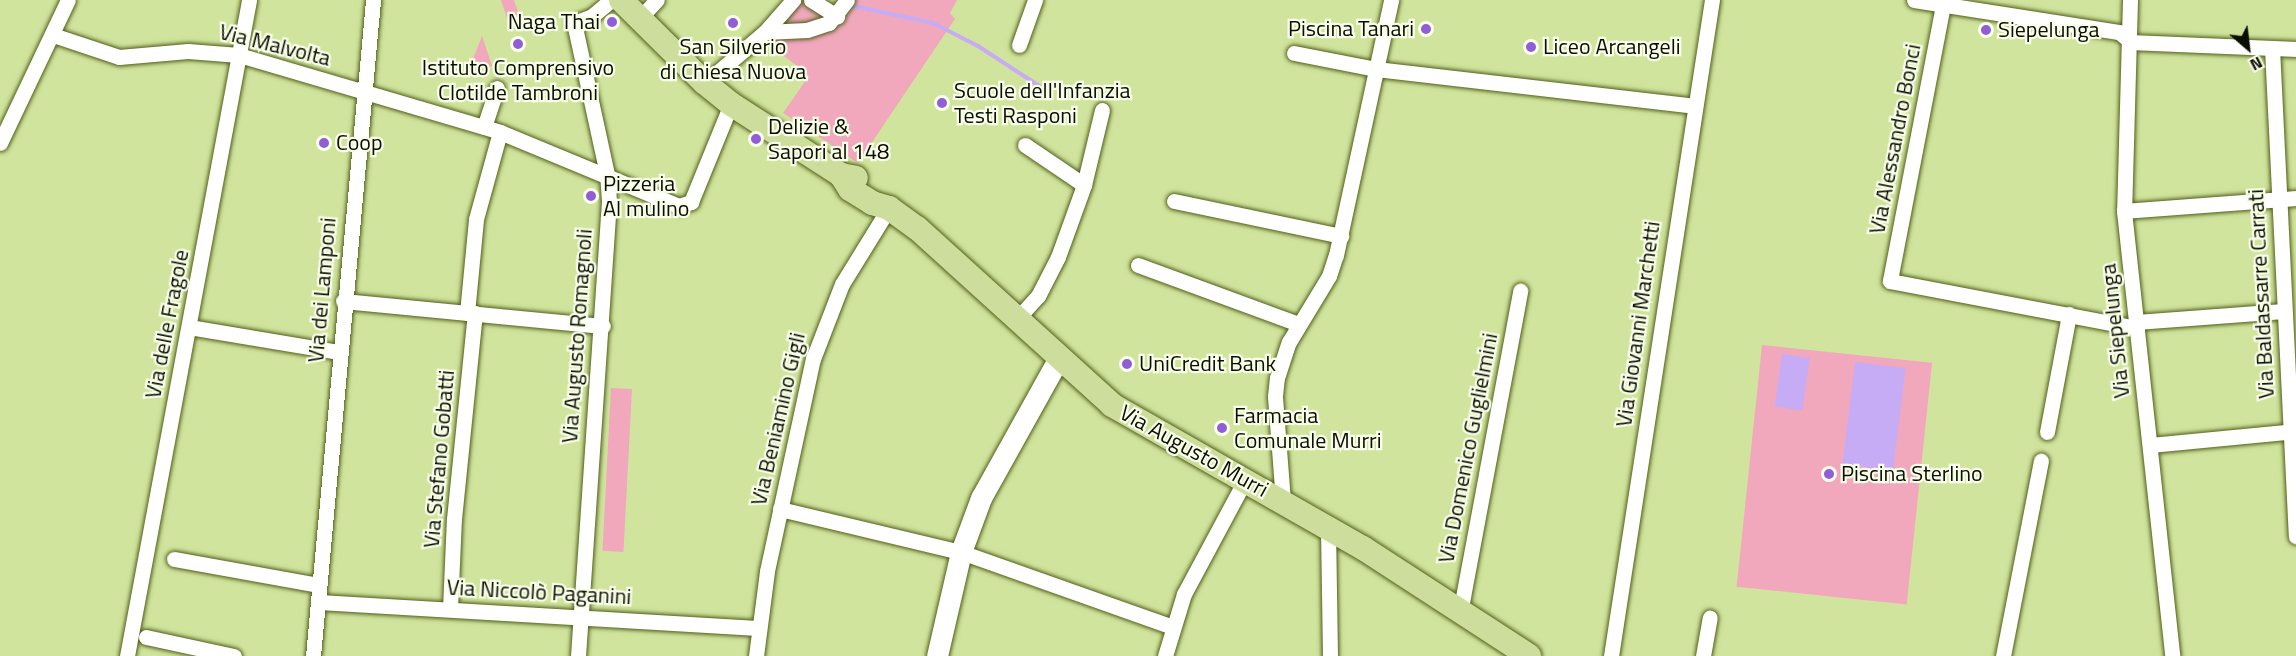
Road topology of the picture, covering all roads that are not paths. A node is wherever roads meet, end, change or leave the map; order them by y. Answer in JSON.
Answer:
{"nodes":[{"id":1,"x":68,"y":0,"type":"edge"},
{"id":2,"x":249,"y":0,"type":"edge"},
{"id":3,"x":373,"y":0,"type":"edge"},
{"id":4,"x":611,"y":0,"type":"edge"},
{"id":5,"x":621,"y":0,"type":"edge"},
{"id":6,"x":657,"y":0,"type":"edge"},
{"id":7,"x":793,"y":0,"type":"edge"},
{"id":8,"x":811,"y":0,"type":"edge"},
{"id":9,"x":847,"y":0,"type":"edge"},
{"id":10,"x":1035,"y":0,"type":"edge"},
{"id":11,"x":1391,"y":0,"type":"edge"},
{"id":12,"x":1712,"y":0,"type":"edge"},
{"id":13,"x":1914,"y":0,"type":"edge"},
{"id":14,"x":2130,"y":0,"type":"edge"},
{"id":15,"x":1943,"y":5,"type":"junction"},
{"id":16,"x":837,"y":16,"type":"junction"},
{"id":17,"x":639,"y":19,"type":"junction"},
{"id":18,"x":765,"y":32,"type":"junction"},
{"id":19,"x":53,"y":35,"type":"junction"},
{"id":20,"x":2131,"y":42,"type":"junction"},
{"id":21,"x":1019,"y":45,"type":"dead end"},
{"id":22,"x":2272,"y":48,"type":"junction"},
{"id":23,"x":2296,"y":49,"type":"edge"},
{"id":24,"x":1294,"y":53,"type":"dead end"},
{"id":25,"x":239,"y":55,"type":"junction"},
{"id":26,"x":1376,"y":69,"type":"junction"},
{"id":27,"x":705,"y":83,"type":"junction"},
{"id":28,"x":497,"y":88,"type":"dead end"},
{"id":29,"x":363,"y":92,"type":"junction"},
{"id":30,"x":731,"y":104,"type":"junction"},
{"id":31,"x":1694,"y":106,"type":"junction"},
{"id":32,"x":1102,"y":111,"type":"dead end"},
{"id":33,"x":484,"y":127,"type":"junction"},
{"id":34,"x":500,"y":132,"type":"junction"},
{"id":35,"x":0,"y":143,"type":"edge"},
{"id":36,"x":1025,"y":145,"type":"dead end"},
{"id":37,"x":607,"y":174,"type":"junction"},
{"id":38,"x":1084,"y":185,"type":"junction"},
{"id":39,"x":2296,"y":198,"type":"edge"},
{"id":40,"x":2278,"y":200,"type":"junction"},
{"id":41,"x":1174,"y":201,"type":"dead end"},
{"id":42,"x":889,"y":208,"type":"junction"},
{"id":43,"x":2124,"y":211,"type":"junction"},
{"id":44,"x":1341,"y":236,"type":"junction"},
{"id":45,"x":1138,"y":265,"type":"dead end"},
{"id":46,"x":1520,"y":291,"type":"dead end"},
{"id":47,"x":343,"y":301,"type":"junction"},
{"id":48,"x":2283,"y":311,"type":"junction"},
{"id":49,"x":471,"y":313,"type":"junction"},
{"id":50,"x":2069,"y":315,"type":"junction"},
{"id":51,"x":1017,"y":319,"type":"junction"},
{"id":52,"x":1298,"y":324,"type":"junction"},
{"id":53,"x":2137,"y":325,"type":"junction"},
{"id":54,"x":603,"y":326,"type":"junction"},
{"id":55,"x":189,"y":327,"type":"junction"},
{"id":56,"x":338,"y":352,"type":"junction"},
{"id":57,"x":1059,"y":358,"type":"junction"},
{"id":58,"x":2294,"y":431,"type":"edge"},
{"id":59,"x":2047,"y":432,"type":"dead end"},
{"id":60,"x":2150,"y":445,"type":"junction"},
{"id":61,"x":2041,"y":461,"type":"dead end"},
{"id":62,"x":1245,"y":480,"type":"junction"},
{"id":63,"x":1283,"y":501,"type":"junction"},
{"id":64,"x":780,"y":509,"type":"junction"},
{"id":65,"x":1328,"y":528,"type":"junction"},
{"id":66,"x":2296,"y":536,"type":"edge"},
{"id":67,"x":961,"y":552,"type":"junction"},
{"id":68,"x":174,"y":559,"type":"dead end"},
{"id":69,"x":319,"y":585,"type":"junction"},
{"id":70,"x":318,"y":602,"type":"junction"},
{"id":71,"x":450,"y":609,"type":"junction"},
{"id":72,"x":1460,"y":613,"type":"junction"},
{"id":73,"x":579,"y":616,"type":"junction"},
{"id":74,"x":1710,"y":618,"type":"dead end"},
{"id":75,"x":1173,"y":627,"type":"junction"},
{"id":76,"x":758,"y":628,"type":"junction"},
{"id":77,"x":146,"y":637,"type":"dead end"},
{"id":78,"x":127,"y":656,"type":"edge"},
{"id":79,"x":234,"y":656,"type":"edge"},
{"id":80,"x":313,"y":656,"type":"edge"},
{"id":81,"x":578,"y":656,"type":"edge"},
{"id":82,"x":756,"y":656,"type":"edge"},
{"id":83,"x":937,"y":656,"type":"edge"},
{"id":84,"x":1165,"y":656,"type":"edge"},
{"id":85,"x":1330,"y":656,"type":"edge"},
{"id":86,"x":1529,"y":656,"type":"edge"},
{"id":87,"x":1611,"y":656,"type":"edge"},
{"id":88,"x":1703,"y":656,"type":"edge"},
{"id":89,"x":2003,"y":656,"type":"edge"},
{"id":90,"x":2172,"y":656,"type":"edge"}],
"edges":[{"from":1,"to":19,"type":"street"},
{"from":2,"to":25,"type":"street","name":"Via delle Fragole"},
{"from":3,"to":29,"type":"street","name":"Via dei Lamponi"},
{"from":4,"to":37,"type":"street","name":"Via Augusto Romagnoli"},
{"from":5,"to":17,"type":"main road","name":"Via Augusto Murri"},
{"from":6,"to":17,"type":"street"},
{"from":7,"to":18,"type":"street"},
{"from":8,"to":16,"type":"street"},
{"from":9,"to":16,"type":"street"},
{"from":10,"to":21,"type":"street"},
{"from":11,"to":26,"type":"street"},
{"from":12,"to":31,"type":"street","name":"Via Giovanni Marchetti"},
{"from":13,"to":15,"type":"street"},
{"from":14,"to":20,"type":"street","name":"Via Siepelunga"},
{"from":15,"to":20,"type":"street"},
{"from":15,"to":50,"type":"street","name":"Via Alessandro Bonci"},
{"from":16,"to":18,"type":"street"},
{"from":17,"to":27,"type":"main road","name":"Via Augusto Murri"},
{"from":18,"to":27,"type":"street"},
{"from":19,"to":25,"type":"street","name":"Via Malvolta"},
{"from":19,"to":35,"type":"street"},
{"from":20,"to":22,"type":"street"},
{"from":20,"to":43,"type":"street","name":"Via Siepelunga"},
{"from":22,"to":23,"type":"street"},
{"from":22,"to":40,"type":"street","name":"Via Baldassarre Carrati"},
{"from":24,"to":26,"type":"street"},
{"from":25,"to":29,"type":"street","name":"Via Malvolta"},
{"from":25,"to":55,"type":"street","name":"Via delle Fragole"},
{"from":26,"to":31,"type":"street"},
{"from":26,"to":44,"type":"street"},
{"from":27,"to":30,"type":"main road","name":"Via Augusto Murri"},
{"from":28,"to":33,"type":"street"},
{"from":29,"to":33,"type":"street","name":"Via Malvolta"},
{"from":29,"to":47,"type":"street","name":"Via dei Lamponi"},
{"from":30,"to":37,"type":"street","name":"Via Malvolta"},
{"from":30,"to":42,"type":"main road","name":"Via Augusto Murri"},
{"from":31,"to":87,"type":"street","name":"Via Giovanni Marchetti"},
{"from":32,"to":38,"type":"street"},
{"from":33,"to":34,"type":"street","name":"Via Malvolta"},
{"from":34,"to":37,"type":"street","name":"Via Malvolta"},
{"from":34,"to":49,"type":"street","name":"Via Stefano Gobatti"},
{"from":36,"to":38,"type":"street"},
{"from":37,"to":54,"type":"street","name":"Via Augusto Romagnoli"},
{"from":38,"to":51,"type":"street"},
{"from":39,"to":40,"type":"street"},
{"from":40,"to":43,"type":"street"},
{"from":40,"to":48,"type":"street","name":"Via Baldassarre Carrati"},
{"from":41,"to":44,"type":"street"},
{"from":42,"to":51,"type":"main road","name":"Via Augusto Murri"},
{"from":42,"to":64,"type":"street","name":"Via Beniamino Gigli"},
{"from":43,"to":53,"type":"street","name":"Via Siepelunga"},
{"from":44,"to":52,"type":"street"},
{"from":45,"to":52,"type":"street"},
{"from":46,"to":72,"type":"street","name":"Via Domenico Guglielmini"},
{"from":47,"to":49,"type":"street"},
{"from":47,"to":56,"type":"street","name":"Via dei Lamponi"},
{"from":48,"to":53,"type":"street"},
{"from":48,"to":58,"type":"street","name":"Via Baldassarre Carrati"},
{"from":49,"to":54,"type":"street"},
{"from":49,"to":71,"type":"street","name":"Via Stefano Gobatti"},
{"from":50,"to":53,"type":"street"},
{"from":50,"to":59,"type":"street"},
{"from":51,"to":57,"type":"main road","name":"Via Augusto Murri"},
{"from":52,"to":63,"type":"street"},
{"from":53,"to":60,"type":"street","name":"Via Siepelunga"},
{"from":54,"to":73,"type":"street","name":"Via Augusto Romagnoli"},
{"from":55,"to":56,"type":"street"},
{"from":55,"to":78,"type":"street","name":"Via delle Fragole"},
{"from":56,"to":69,"type":"street","name":"Via dei Lamponi"},
{"from":57,"to":62,"type":"main road","name":"Via Augusto Murri"},
{"from":57,"to":67,"type":"street"},
{"from":58,"to":60,"type":"street"},
{"from":58,"to":66,"type":"street","name":"Via Baldassarre Carrati"},
{"from":60,"to":90,"type":"street","name":"Via Siepelunga"},
{"from":61,"to":89,"type":"street"},
{"from":62,"to":63,"type":"main road","name":"Via Augusto Murri"},
{"from":62,"to":75,"type":"street"},
{"from":63,"to":65,"type":"main road","name":"Via Augusto Murri"},
{"from":64,"to":67,"type":"street"},
{"from":64,"to":76,"type":"street","name":"Via Beniamino Gigli"},
{"from":65,"to":72,"type":"main road","name":"Via Augusto Murri"},
{"from":65,"to":85,"type":"street"},
{"from":67,"to":75,"type":"street"},
{"from":67,"to":83,"type":"street"},
{"from":68,"to":69,"type":"street"},
{"from":69,"to":70,"type":"street","name":"Via dei Lamponi"},
{"from":70,"to":71,"type":"street","name":"Via Niccolò Paganini"},
{"from":70,"to":80,"type":"street","name":"Via dei Lamponi"},
{"from":71,"to":73,"type":"street","name":"Via Niccolò Paganini"},
{"from":72,"to":86,"type":"main road","name":"Via Augusto Murri"},
{"from":73,"to":76,"type":"street","name":"Via Niccolò Paganini"},
{"from":73,"to":81,"type":"street","name":"Via Augusto Romagnoli"},
{"from":74,"to":88,"type":"street"},
{"from":75,"to":84,"type":"street"},
{"from":76,"to":82,"type":"street","name":"Via Beniamino Gigli"},
{"from":77,"to":79,"type":"street"}]}
